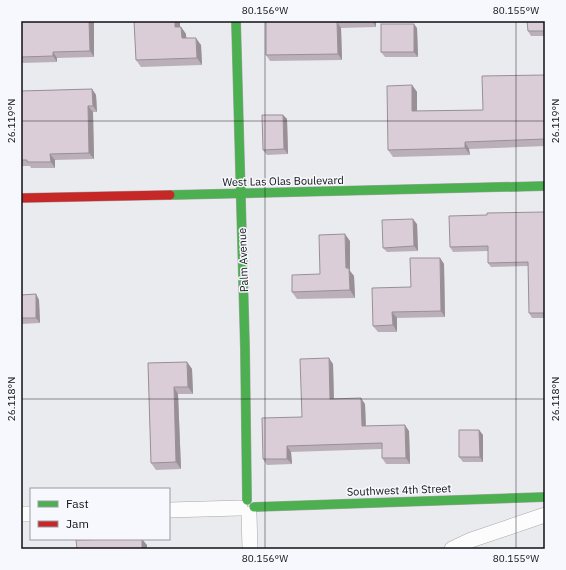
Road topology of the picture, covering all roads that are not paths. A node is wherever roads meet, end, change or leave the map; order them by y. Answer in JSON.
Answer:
{"nodes":[{"id":1,"x":236,"y":21,"type":"edge"},
{"id":2,"x":545,"y":186,"type":"edge"},
{"id":3,"x":240,"y":194,"type":"junction"},
{"id":4,"x":21,"y":198,"type":"edge"},
{"id":5,"x":545,"y":497,"type":"edge"},
{"id":6,"x":247,"y":507,"type":"junction"},
{"id":7,"x":170,"y":510,"type":"edge"},
{"id":8,"x":545,"y":515,"type":"edge"},
{"id":9,"x":250,"y":549,"type":"edge"},
{"id":10,"x":452,"y":549,"type":"edge"}],
"edges":[{"from":1,"to":3,"type":"street","name":"Palm Avenue"},
{"from":2,"to":3,"type":"street","name":"West Las Olas Boulevard"},
{"from":3,"to":4,"type":"street","name":"West Las Olas Boulevard"},
{"from":3,"to":6,"type":"street","name":"Palm Avenue"},
{"from":5,"to":6,"type":"street","name":"Southwest 4th Street"},
{"from":6,"to":7,"type":"street"},
{"from":6,"to":9,"type":"street","name":"Palm Avenue"},
{"from":8,"to":10,"type":"street"}]}
